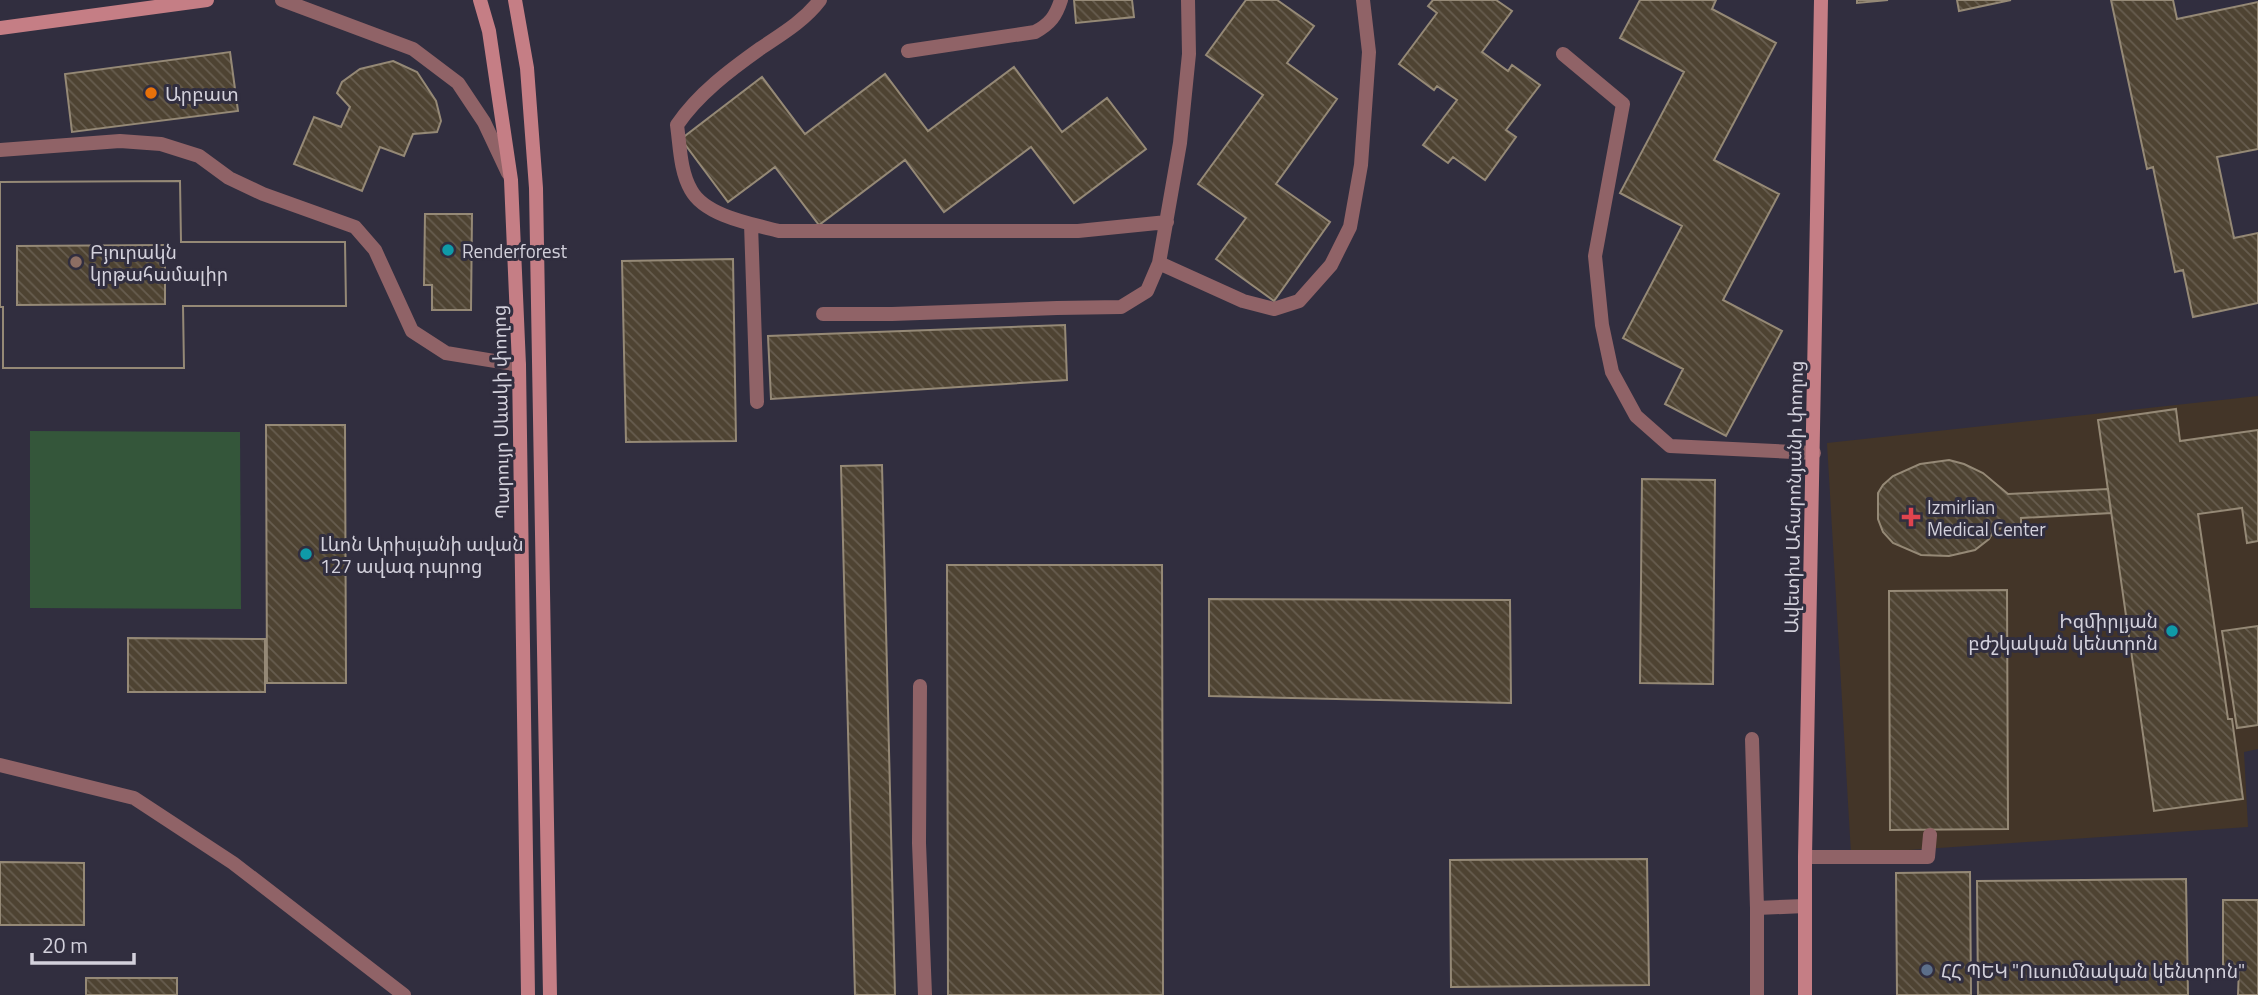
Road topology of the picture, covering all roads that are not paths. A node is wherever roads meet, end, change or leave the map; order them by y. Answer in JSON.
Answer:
{"nodes":[{"id":1,"x":207,"y":0,"type":"edge"},
{"id":2,"x":282,"y":0,"type":"edge"},
{"id":3,"x":480,"y":0,"type":"edge"},
{"id":4,"x":515,"y":0,"type":"edge"},
{"id":5,"x":820,"y":0,"type":"edge"},
{"id":6,"x":1061,"y":0,"type":"edge"},
{"id":7,"x":1188,"y":0,"type":"edge"},
{"id":8,"x":1363,"y":0,"type":"edge"},
{"id":9,"x":1821,"y":0,"type":"edge"},
{"id":10,"x":0,"y":28,"type":"edge"},
{"id":11,"x":908,"y":51,"type":"dead end"},
{"id":12,"x":1563,"y":54,"type":"dead end"},
{"id":13,"x":0,"y":149,"type":"edge"},
{"id":14,"x":511,"y":180,"type":"junction"},
{"id":15,"x":1167,"y":222,"type":"junction"},
{"id":16,"x":751,"y":224,"type":"junction"},
{"id":17,"x":1159,"y":263,"type":"junction"},
{"id":18,"x":823,"y":314,"type":"dead end"},
{"id":19,"x":519,"y":365,"type":"junction"},
{"id":20,"x":757,"y":402,"type":"dead end"},
{"id":21,"x":1814,"y":453,"type":"junction"},
{"id":22,"x":920,"y":686,"type":"dead end"},
{"id":23,"x":1752,"y":739,"type":"dead end"},
{"id":24,"x":0,"y":765,"type":"edge"},
{"id":25,"x":1930,"y":835,"type":"dead end"},
{"id":26,"x":1805,"y":857,"type":"junction"},
{"id":27,"x":1805,"y":906,"type":"junction"},
{"id":28,"x":1757,"y":908,"type":"junction"},
{"id":29,"x":404,"y":995,"type":"edge"},
{"id":30,"x":528,"y":995,"type":"edge"},
{"id":31,"x":550,"y":995,"type":"edge"},
{"id":32,"x":925,"y":995,"type":"edge"},
{"id":33,"x":1757,"y":995,"type":"edge"},
{"id":34,"x":1805,"y":995,"type":"edge"}],
"edges":[{"from":1,"to":10,"type":"street"},
{"from":2,"to":14,"type":"street"},
{"from":3,"to":14,"type":"street","name":"Պարույր Սևակի փողոց"},
{"from":4,"to":31,"type":"street","name":"Պարույր Սևակի փողոց"},
{"from":5,"to":16,"type":"street"},
{"from":6,"to":11,"type":"street"},
{"from":7,"to":15,"type":"street"},
{"from":8,"to":17,"type":"street"},
{"from":9,"to":21,"type":"street","name":"Ավետիս Ահարոնյանի փողոց"},
{"from":12,"to":21,"type":"street"},
{"from":13,"to":19,"type":"street"},
{"from":14,"to":19,"type":"street","name":"Պարույր Սևակի փողոց"},
{"from":15,"to":16,"type":"street"},
{"from":15,"to":17,"type":"street"},
{"from":16,"to":20,"type":"street"},
{"from":17,"to":18,"type":"street"},
{"from":19,"to":30,"type":"street","name":"Պարույր Սևակի փողոց"},
{"from":21,"to":26,"type":"street","name":"Ավետիս Ահարոնյանի փողոց"},
{"from":22,"to":32,"type":"street"},
{"from":23,"to":28,"type":"street"},
{"from":24,"to":29,"type":"street"},
{"from":25,"to":26,"type":"street"},
{"from":26,"to":27,"type":"street","name":"Ավետիս Ահարոնյանի փողոց"},
{"from":27,"to":28,"type":"street"},
{"from":27,"to":34,"type":"street","name":"Ավետիս Ահարոնյանի փողոց"},
{"from":28,"to":33,"type":"street"}]}
